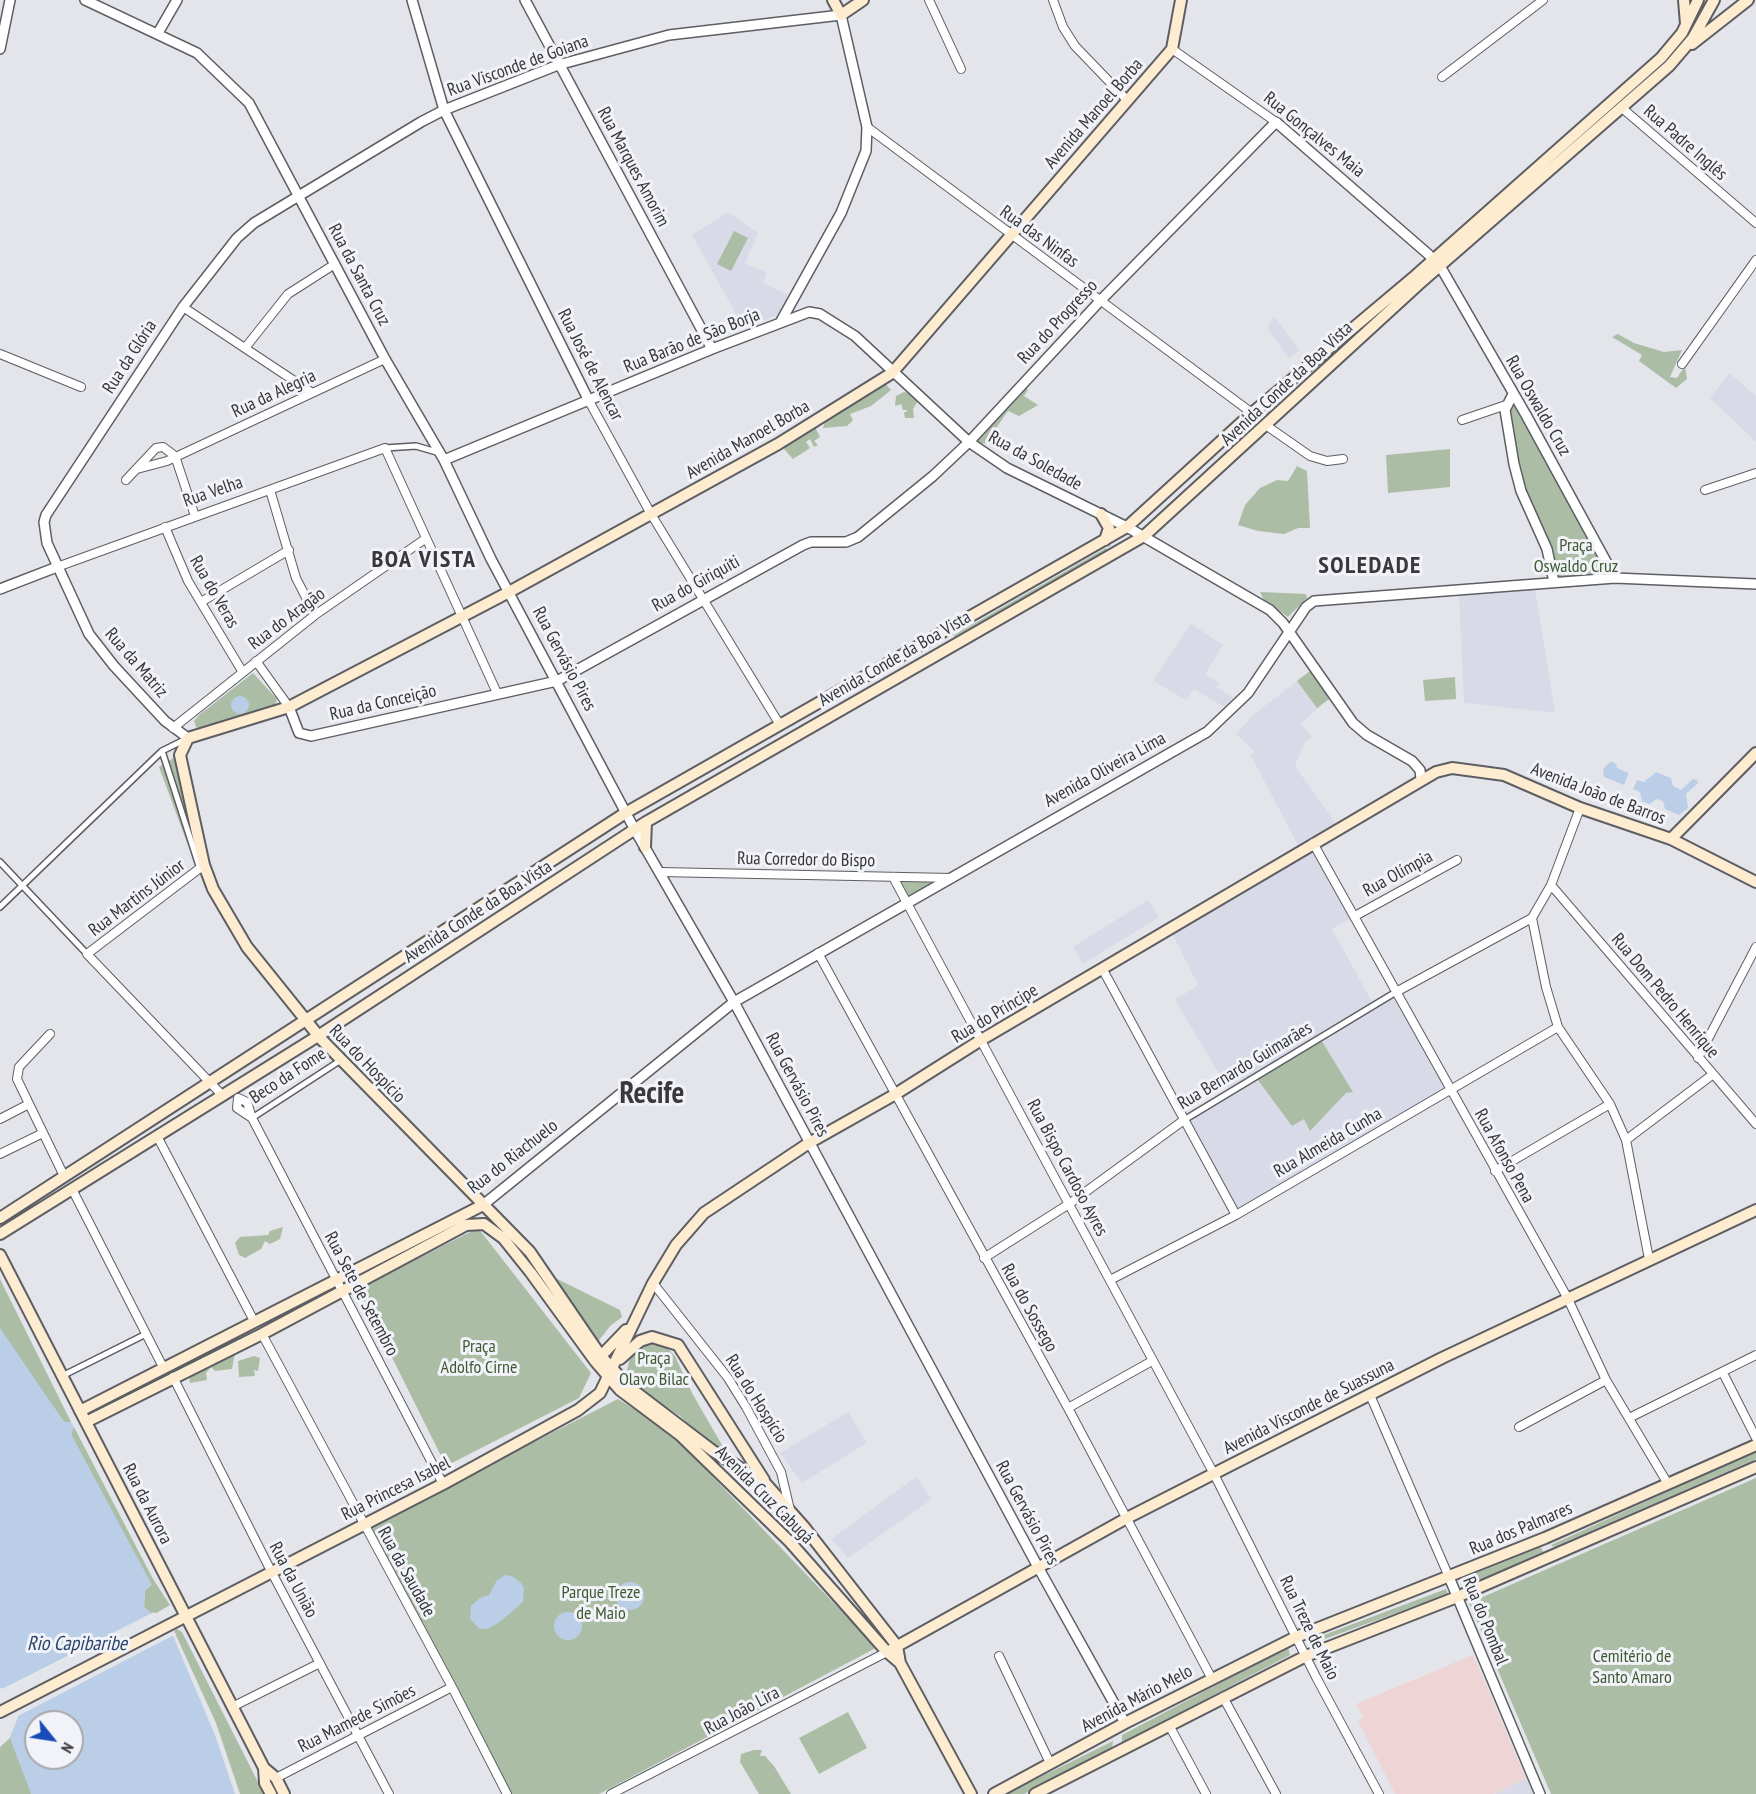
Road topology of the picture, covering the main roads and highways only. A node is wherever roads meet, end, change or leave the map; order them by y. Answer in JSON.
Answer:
{"nodes":[{"id":1,"x":833,"y":0,"type":"edge"},
{"id":2,"x":863,"y":0,"type":"edge"},
{"id":3,"x":1180,"y":0,"type":"edge"},
{"id":4,"x":1684,"y":0,"type":"edge"},
{"id":5,"x":1698,"y":0,"type":"edge"},
{"id":6,"x":1714,"y":0,"type":"edge"},
{"id":7,"x":1748,"y":0,"type":"edge"},
{"id":8,"x":1685,"y":27,"type":"junction"},
{"id":9,"x":1680,"y":54,"type":"junction"},
{"id":10,"x":1434,"y":260,"type":"junction"},
{"id":11,"x":1101,"y":514,"type":"road end"},
{"id":12,"x":1104,"y":540,"type":"junction"},
{"id":13,"x":188,"y":738,"type":"joint"},
{"id":14,"x":1756,"y":753,"type":"edge"},
{"id":15,"x":1421,"y":779,"type":"joint"},
{"id":16,"x":646,"y":822,"type":"junction"},
{"id":17,"x":1671,"y":839,"type":"junction"},
{"id":18,"x":645,"y":847,"type":"road end"},
{"id":19,"x":1756,"y":882,"type":"edge"},
{"id":20,"x":305,"y":1020,"type":"junction"},
{"id":21,"x":318,"y":1036,"type":"junction"},
{"id":22,"x":483,"y":1205,"type":"junction"},
{"id":23,"x":1756,"y":1210,"type":"edge"},
{"id":24,"x":0,"y":1218,"type":"edge"},
{"id":25,"x":0,"y":1234,"type":"edge"},
{"id":26,"x":0,"y":1255,"type":"edge"},
{"id":27,"x":631,"y":1326,"type":"junction"},
{"id":28,"x":598,"y":1359,"type":"junction"},
{"id":29,"x":612,"y":1370,"type":"junction"},
{"id":30,"x":81,"y":1411,"type":"junction"},
{"id":31,"x":86,"y":1422,"type":"junction"},
{"id":32,"x":1756,"y":1445,"type":"edge"},
{"id":33,"x":1756,"y":1467,"type":"edge"},
{"id":34,"x":766,"y":1484,"type":"junction"},
{"id":35,"x":1545,"y":1538,"type":"junction"},
{"id":36,"x":1515,"y":1570,"type":"junction"},
{"id":37,"x":186,"y":1614,"type":"junction"},
{"id":38,"x":168,"y":1624,"type":"junction"},
{"id":39,"x":195,"y":1634,"type":"junction"},
{"id":40,"x":1296,"y":1636,"type":"joint"},
{"id":41,"x":897,"y":1646,"type":"junction"},
{"id":42,"x":887,"y":1652,"type":"junction"},
{"id":43,"x":1306,"y":1656,"type":"joint"},
{"id":44,"x":900,"y":1663,"type":"junction"},
{"id":45,"x":2,"y":1710,"type":"edge"},
{"id":46,"x":264,"y":1768,"type":"junction"},
{"id":47,"x":271,"y":1794,"type":"edge"},
{"id":48,"x":284,"y":1794,"type":"edge"},
{"id":49,"x":970,"y":1794,"type":"edge"},
{"id":50,"x":994,"y":1794,"type":"edge"},
{"id":51,"x":1035,"y":1794,"type":"edge"}],
"edges":[{"from":1,"to":2,"type":"main road"},
{"from":3,"to":13,"type":"main road","name":"Avenida Manoel Borba"},
{"from":4,"to":8,"type":"main road"},
{"from":5,"to":8,"type":"main road","name":"Avenida Conde da Boa Vista"},
{"from":6,"to":9,"type":"main road","name":"Avenida Conde da Boa Vista"},
{"from":7,"to":9,"type":"main road"},
{"from":8,"to":10,"type":"main road","name":"Avenida Conde da Boa Vista"},
{"from":9,"to":10,"type":"main road","name":"Avenida Conde da Boa Vista"},
{"from":10,"to":12,"type":"main road","name":"Avenida Conde da Boa Vista"},
{"from":10,"to":16,"type":"main road","name":"Avenida Conde da Boa Vista"},
{"from":11,"to":12,"type":"main road"},
{"from":12,"to":20,"type":"main road","name":"Avenida Conde da Boa Vista"},
{"from":13,"to":20,"type":"main road","name":"Rua do Hospício"},
{"from":14,"to":17,"type":"main road"},
{"from":15,"to":17,"type":"main road","name":"Avenida João de Barros"},
{"from":15,"to":27,"type":"main road","name":"Rua do Príncipe"},
{"from":16,"to":18,"type":"main road"},
{"from":16,"to":21,"type":"main road","name":"Avenida Conde da Boa Vista"},
{"from":17,"to":19,"type":"main road","name":"Avenida João de Barros"},
{"from":20,"to":21,"type":"main road","name":"Rua do Hospício"},
{"from":20,"to":24,"type":"main road","name":"Avenida Conde da Boa Vista"},
{"from":21,"to":22,"type":"main road","name":"Rua do Hospício"},
{"from":21,"to":25,"type":"main road","name":"Avenida Conde da Boa Vista"},
{"from":22,"to":28,"type":"main road","name":"Rua do Hospício"},
{"from":22,"to":30,"type":"main road","name":"Rua do Riachuelo"},
{"from":23,"to":41,"type":"main road","name":"Avenida Visconde de Suassuna"},
{"from":26,"to":30,"type":"main road","name":"Rua da Aurora"},
{"from":27,"to":28,"type":"main road"},
{"from":27,"to":29,"type":"main road"},
{"from":28,"to":29,"type":"main road","name":"Avenida Cruz Cabugá"},
{"from":28,"to":31,"type":"main road","name":"Rua do Riachuelo"},
{"from":29,"to":34,"type":"main road","name":"Avenida Cruz Cabugá"},
{"from":29,"to":34,"type":"main road"},
{"from":29,"to":37,"type":"main road","name":"Rua Princesa Isabel"},
{"from":29,"to":42,"type":"main road","name":"Avenida Cruz Cabugá"},
{"from":30,"to":31,"type":"main road","name":"Rua da Aurora"},
{"from":31,"to":37,"type":"main road","name":"Rua da Aurora"},
{"from":32,"to":35,"type":"main road","name":"Rua dos Palmares"},
{"from":33,"to":36,"type":"main road","name":"Rua dos Palmares"},
{"from":34,"to":41,"type":"main road","name":"Avenida Cruz Cabugá"},
{"from":35,"to":36,"type":"main road"},
{"from":35,"to":40,"type":"main road","name":"Rua dos Palmares"},
{"from":36,"to":43,"type":"main road","name":"Rua dos Palmares"},
{"from":37,"to":38,"type":"main road","name":"Rua Princesa Isabel"},
{"from":37,"to":39,"type":"main road","name":"Rua da Aurora"},
{"from":38,"to":39,"type":"main road"},
{"from":38,"to":45,"type":"main road","name":"Rua Princesa Isabel"},
{"from":39,"to":46,"type":"main road","name":"Rua da Aurora"},
{"from":40,"to":50,"type":"main road","name":"Avenida Mário Melo"},
{"from":41,"to":42,"type":"main road","name":"Avenida Visconde de Suassuna"},
{"from":41,"to":44,"type":"main road","name":"Avenida Cruz Cabugá"},
{"from":42,"to":44,"type":"main road","name":"Avenida Cruz Cabugá"},
{"from":43,"to":51,"type":"main road","name":"Avenida Mário Melo"},
{"from":44,"to":49,"type":"main road","name":"Avenida Cruz Cabugá"},
{"from":46,"to":47,"type":"main road","name":"Rua da Aurora"},
{"from":46,"to":48,"type":"main road","name":"Rua da Aurora"}]}
